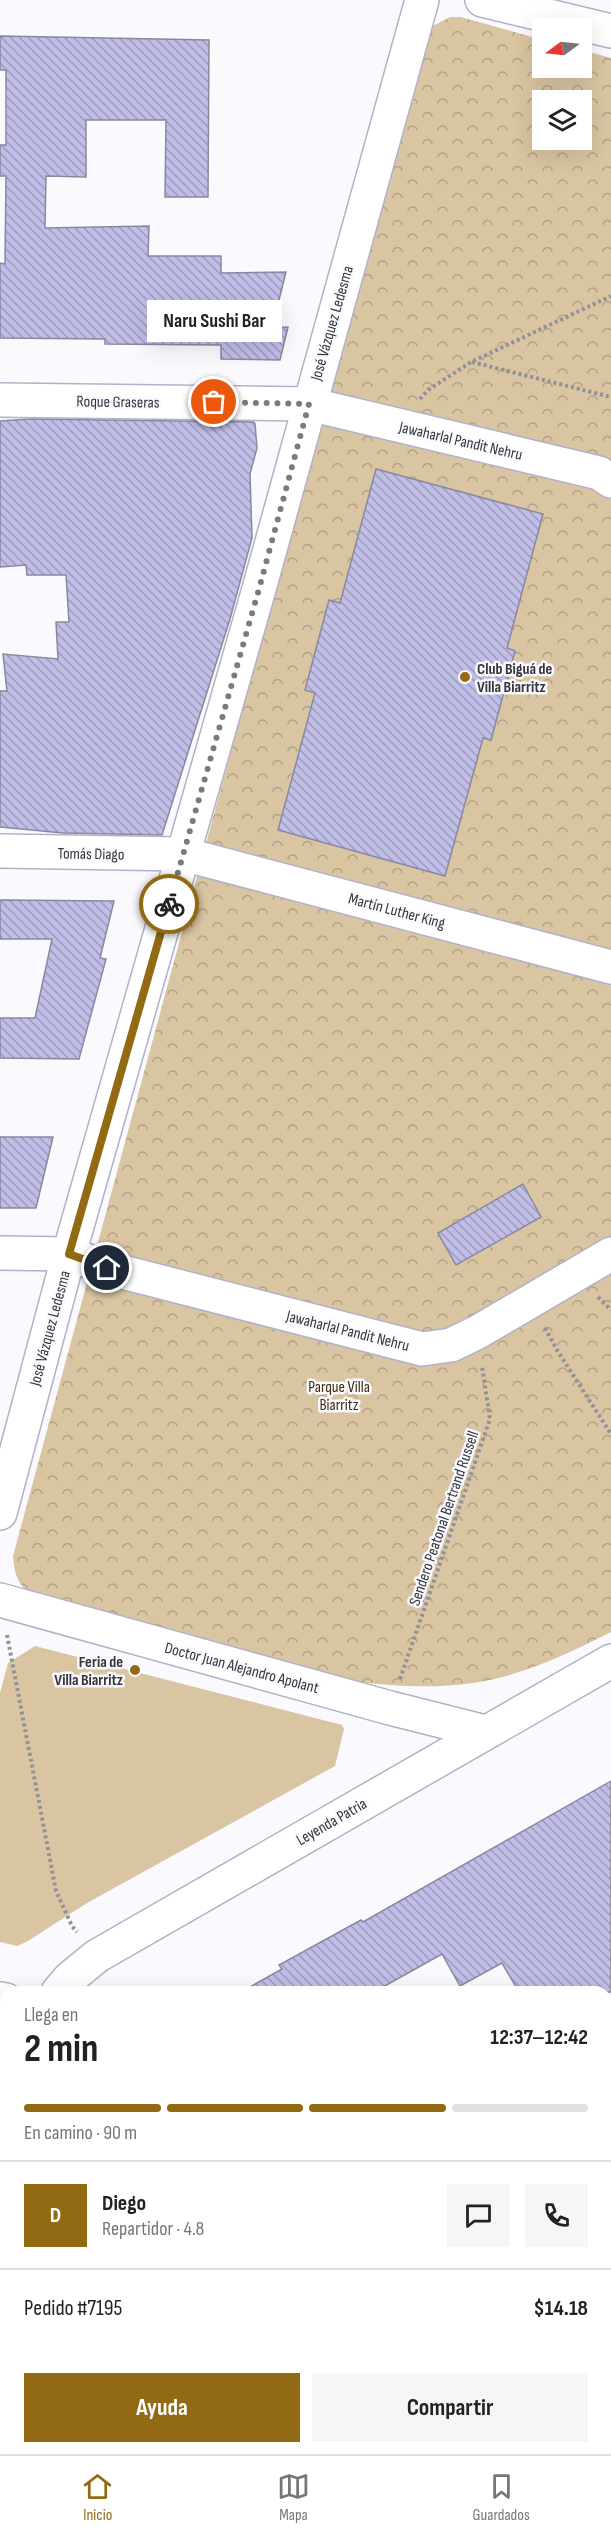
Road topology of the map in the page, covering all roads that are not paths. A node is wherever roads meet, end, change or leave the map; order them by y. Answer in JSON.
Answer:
{"nodes":[{"id":1,"x":422,"y":0,"type":"edge"},
{"id":2,"x":482,"y":0,"type":"edge"},
{"id":3,"x":611,"y":31,"type":"edge"},
{"id":4,"x":0,"y":400,"type":"edge"},
{"id":5,"x":309,"y":404,"type":"junction"},
{"id":6,"x":611,"y":481,"type":"edge"},
{"id":7,"x":0,"y":851,"type":"edge"},
{"id":8,"x":183,"y":854,"type":"junction"},
{"id":9,"x":611,"y":967,"type":"edge"},
{"id":10,"x":0,"y":1253,"type":"edge"},
{"id":11,"x":69,"y":1254,"type":"junction"},
{"id":12,"x":611,"y":1254,"type":"edge"},
{"id":13,"x":0,"y":1513,"type":"edge"},
{"id":14,"x":0,"y":1600,"type":"edge"},
{"id":15,"x":611,"y":1661,"type":"edge"},
{"id":16,"x":485,"y":1732,"type":"junction"},
{"id":17,"x":63,"y":1986,"type":"edge"}],
"edges":[{"from":1,"to":5,"type":"street","name":"José Vázquez Ledesma"},
{"from":2,"to":3,"type":"street"},
{"from":4,"to":5,"type":"street","name":"Roque Graseras"},
{"from":5,"to":6,"type":"street","name":"Jawaharlal Pandit Nehru"},
{"from":5,"to":8,"type":"street","name":"José Vázquez Ledesma"},
{"from":7,"to":8,"type":"street","name":"Tomás Diago"},
{"from":8,"to":9,"type":"street","name":"Martín Luther King"},
{"from":8,"to":11,"type":"street","name":"José Vázquez Ledesma"},
{"from":10,"to":11,"type":"street","name":"Jawaharlal Pandit Nehru"},
{"from":11,"to":12,"type":"street","name":"Jawaharlal Pandit Nehru"},
{"from":11,"to":13,"type":"street","name":"José Vázquez Ledesma"},
{"from":14,"to":16,"type":"street","name":"Doctor Juan Alejandro Apolant"},
{"from":15,"to":16,"type":"street","name":"Leyenda Patria"},
{"from":16,"to":17,"type":"street","name":"Leyenda Patria"}]}
